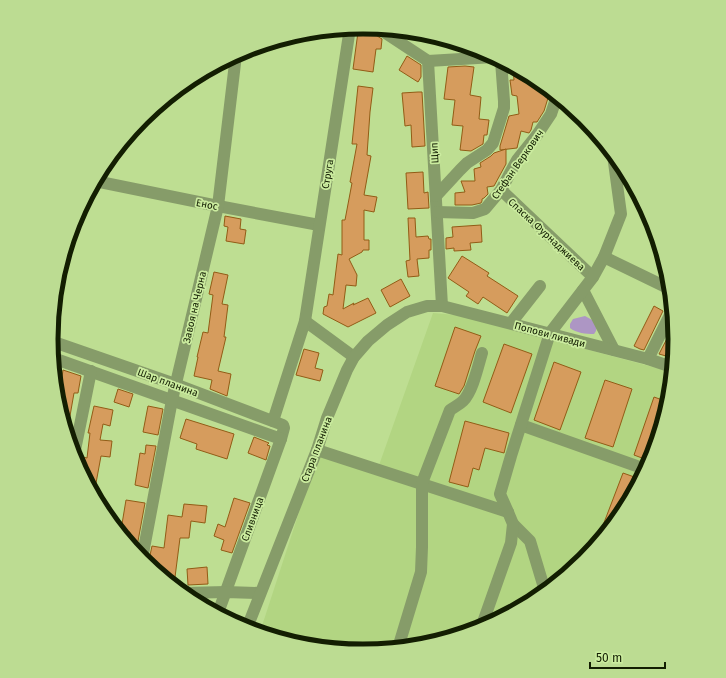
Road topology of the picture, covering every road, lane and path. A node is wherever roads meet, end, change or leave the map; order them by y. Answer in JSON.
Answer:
{"nodes":[{"id":1,"x":349,"y":35,"type":"edge"},
{"id":2,"x":390,"y":36,"type":"edge"},
{"id":3,"x":481,"y":58,"type":"edge"},
{"id":4,"x":428,"y":60,"type":"junction"},
{"id":5,"x":235,"y":62,"type":"edge"},
{"id":6,"x":501,"y":67,"type":"edge"},
{"id":7,"x":555,"y":102,"type":"edge"},
{"id":8,"x":615,"y":167,"type":"edge"},
{"id":9,"x":101,"y":182,"type":"edge"},
{"id":10,"x":501,"y":190,"type":"junction"},
{"id":11,"x":436,"y":196,"type":"junction"},
{"id":12,"x":218,"y":206,"type":"junction"},
{"id":13,"x":437,"y":212,"type":"junction"},
{"id":14,"x":319,"y":225,"type":"junction"},
{"id":15,"x":604,"y":257,"type":"junction"},
{"id":16,"x":593,"y":277,"type":"junction"},
{"id":17,"x":540,"y":286,"type":"dead end"},
{"id":18,"x":663,"y":286,"type":"edge"},
{"id":19,"x":583,"y":290,"type":"junction"},
{"id":20,"x":428,"y":306,"type":"joint"},
{"id":21,"x":442,"y":306,"type":"junction"},
{"id":22,"x":305,"y":321,"type":"junction"},
{"id":23,"x":667,"y":321,"type":"edge"},
{"id":24,"x":511,"y":323,"type":"junction"},
{"id":25,"x":550,"y":333,"type":"junction"},
{"id":26,"x":58,"y":344,"type":"edge"},
{"id":27,"x":614,"y":350,"type":"junction"},
{"id":28,"x":482,"y":353,"type":"dead end"},
{"id":29,"x":354,"y":357,"type":"junction"},
{"id":30,"x":648,"y":359,"type":"junction"},
{"id":31,"x":59,"y":360,"type":"edge"},
{"id":32,"x":666,"y":365,"type":"edge"},
{"id":33,"x":91,"y":371,"type":"junction"},
{"id":34,"x":175,"y":384,"type":"junction"},
{"id":35,"x":172,"y":400,"type":"junction"},
{"id":36,"x":278,"y":423,"type":"junction"},
{"id":37,"x":521,"y":425,"type":"junction"},
{"id":38,"x":281,"y":439,"type":"junction"},
{"id":39,"x":76,"y":443,"type":"edge"},
{"id":40,"x":317,"y":450,"type":"junction"},
{"id":41,"x":640,"y":467,"type":"edge"},
{"id":42,"x":422,"y":483,"type":"junction"},
{"id":43,"x":508,"y":512,"type":"junction"},
{"id":44,"x":513,"y":524,"type":"junction"},
{"id":45,"x":144,"y":551,"type":"edge"},
{"id":46,"x":544,"y":585,"type":"edge"},
{"id":47,"x":226,"y":592,"type":"junction"},
{"id":48,"x":194,"y":593,"type":"edge"},
{"id":49,"x":260,"y":593,"type":"junction"},
{"id":50,"x":220,"y":608,"type":"edge"},
{"id":51,"x":484,"y":619,"type":"edge"},
{"id":52,"x":249,"y":622,"type":"edge"},
{"id":53,"x":400,"y":641,"type":"edge"}],
"edges":[{"from":1,"to":14,"type":"street","name":"Струга"},
{"from":2,"to":4,"type":"street"},
{"from":3,"to":4,"type":"street"},
{"from":4,"to":11,"type":"street","name":"Щип"},
{"from":5,"to":12,"type":"street","name":"Завоя на Черна"},
{"from":6,"to":11,"type":"street"},
{"from":7,"to":10,"type":"street","name":"Стефан Веркович"},
{"from":8,"to":15,"type":"street"},
{"from":9,"to":12,"type":"street","name":"Енос"},
{"from":10,"to":13,"type":"street","name":"Стефан Веркович"},
{"from":10,"to":16,"type":"street","name":"Спаска Фурнаджиева"},
{"from":11,"to":13,"type":"street","name":"Щип"},
{"from":12,"to":14,"type":"street","name":"Енос"},
{"from":12,"to":34,"type":"street","name":"Завоя на Черна"},
{"from":13,"to":21,"type":"street","name":"Щип"},
{"from":14,"to":22,"type":"street","name":"Струга"},
{"from":15,"to":16,"type":"street"},
{"from":15,"to":18,"type":"street"},
{"from":16,"to":19,"type":"street"},
{"from":17,"to":24,"type":"street"},
{"from":19,"to":25,"type":"street"},
{"from":19,"to":27,"type":"street"},
{"from":20,"to":21,"type":"street","name":"Попови ливади"},
{"from":20,"to":29,"type":"street","name":"Стара планина"},
{"from":21,"to":24,"type":"street","name":"Попови ливади"},
{"from":22,"to":29,"type":"street"},
{"from":22,"to":36,"type":"street","name":"Струга"},
{"from":23,"to":30,"type":"street"},
{"from":24,"to":25,"type":"street","name":"Попови ливади"},
{"from":25,"to":27,"type":"street","name":"Попови ливади"},
{"from":25,"to":37,"type":"street"},
{"from":26,"to":34,"type":"street","name":"Шар планина"},
{"from":27,"to":30,"type":"street","name":"Попови ливади"},
{"from":28,"to":42,"type":"street"},
{"from":29,"to":40,"type":"street","name":"Стара планина"},
{"from":30,"to":32,"type":"street","name":"Попови ливади"},
{"from":31,"to":33,"type":"street","name":"Шар планина"},
{"from":33,"to":35,"type":"street","name":"Шар планина"},
{"from":33,"to":39,"type":"street"},
{"from":34,"to":35,"type":"street","name":"Завоя на Черна"},
{"from":34,"to":36,"type":"street","name":"Шар планина"},
{"from":35,"to":38,"type":"street","name":"Шар планина"},
{"from":35,"to":45,"type":"street","name":"Завоя на Черна"},
{"from":36,"to":38,"type":"street","name":"Сливница"},
{"from":37,"to":41,"type":"street"},
{"from":37,"to":43,"type":"street"},
{"from":38,"to":47,"type":"street","name":"Сливница"},
{"from":40,"to":42,"type":"street"},
{"from":40,"to":49,"type":"street","name":"Стара планина"},
{"from":42,"to":43,"type":"street"},
{"from":42,"to":53,"type":"street"},
{"from":43,"to":44,"type":"street"},
{"from":44,"to":46,"type":"street"},
{"from":44,"to":51,"type":"street"},
{"from":47,"to":48,"type":"street"},
{"from":47,"to":49,"type":"street"},
{"from":47,"to":50,"type":"street","name":"Сливница"},
{"from":49,"to":52,"type":"street","name":"Стара планина"}]}
